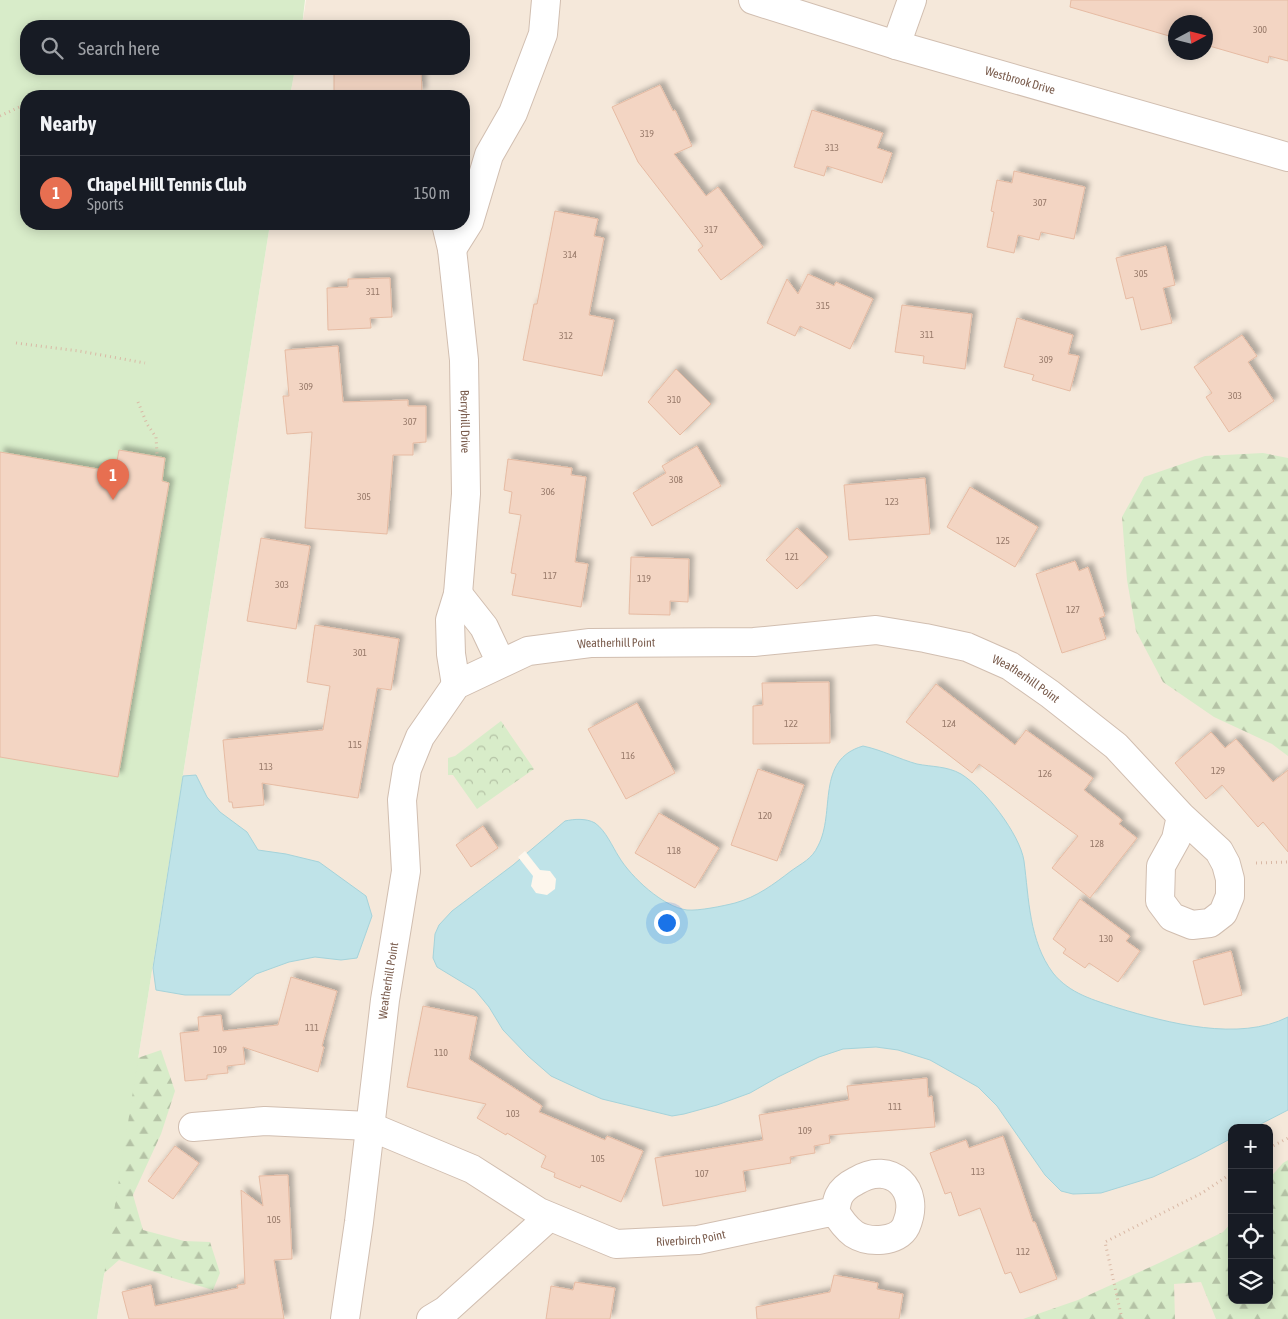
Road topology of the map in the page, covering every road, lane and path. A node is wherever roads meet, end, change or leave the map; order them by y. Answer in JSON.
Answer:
{"nodes":[{"id":1,"x":546,"y":0,"type":"edge"},
{"id":2,"x":753,"y":0,"type":"edge"},
{"id":3,"x":912,"y":0,"type":"edge"},
{"id":4,"x":896,"y":45,"type":"junction"},
{"id":5,"x":20,"y":107,"type":"edge"},
{"id":6,"x":513,"y":113,"type":"junction"},
{"id":7,"x":0,"y":116,"type":"edge"},
{"id":8,"x":1288,"y":157,"type":"edge"},
{"id":9,"x":470,"y":159,"type":"edge"},
{"id":10,"x":470,"y":218,"type":"edge"},
{"id":11,"x":449,"y":236,"type":"edge"},
{"id":12,"x":16,"y":343,"type":"dead end"},
{"id":13,"x":146,"y":362,"type":"dead end"},
{"id":14,"x":138,"y":402,"type":"dead end"},
{"id":15,"x":157,"y":454,"type":"dead end"},
{"id":16,"x":458,"y":594,"type":"junction"},
{"id":17,"x":501,"y":663,"type":"junction"},
{"id":18,"x":456,"y":685,"type":"junction"},
{"id":19,"x":1181,"y":816,"type":"dead end"},
{"id":20,"x":370,"y":1126,"type":"junction"},
{"id":21,"x":194,"y":1127,"type":"dead end"},
{"id":22,"x":1288,"y":1138,"type":"edge"},
{"id":23,"x":1273,"y":1146,"type":"edge"},
{"id":24,"x":1228,"y":1176,"type":"edge"},
{"id":25,"x":835,"y":1211,"type":"dead end"},
{"id":26,"x":549,"y":1217,"type":"junction"},
{"id":27,"x":345,"y":1319,"type":"edge"},
{"id":28,"x":431,"y":1319,"type":"edge"},
{"id":29,"x":1122,"y":1319,"type":"edge"}],
"edges":[{"from":1,"to":6,"type":"street","name":"Berryhill Drive"},
{"from":2,"to":4,"type":"street","name":"Westbrook Drive"},
{"from":3,"to":4,"type":"street"},
{"from":4,"to":8,"type":"street","name":"Westbrook Drive"},
{"from":5,"to":7,"type":"path"},
{"from":6,"to":9,"type":"street","name":"Berryhill Drive"},
{"from":6,"to":10,"type":"street","name":"Berryhill Drive"},
{"from":11,"to":16,"type":"street","name":"Berryhill Drive"},
{"from":12,"to":13,"type":"path"},
{"from":14,"to":15,"type":"path"},
{"from":16,"to":17,"type":"street"},
{"from":16,"to":18,"type":"street","name":"Berryhill Drive"},
{"from":17,"to":18,"type":"street","name":"Weatherhill Point"},
{"from":17,"to":19,"type":"street","name":"Weatherhill Point"},
{"from":18,"to":20,"type":"street","name":"Weatherhill Point"},
{"from":20,"to":21,"type":"street"},
{"from":20,"to":26,"type":"street","name":"Riverbirch Point"},
{"from":20,"to":27,"type":"street","name":"Weatherhill Point"},
{"from":22,"to":23,"type":"path"},
{"from":24,"to":29,"type":"path"},
{"from":25,"to":26,"type":"street","name":"Riverbirch Point"},
{"from":26,"to":28,"type":"street"}]}
